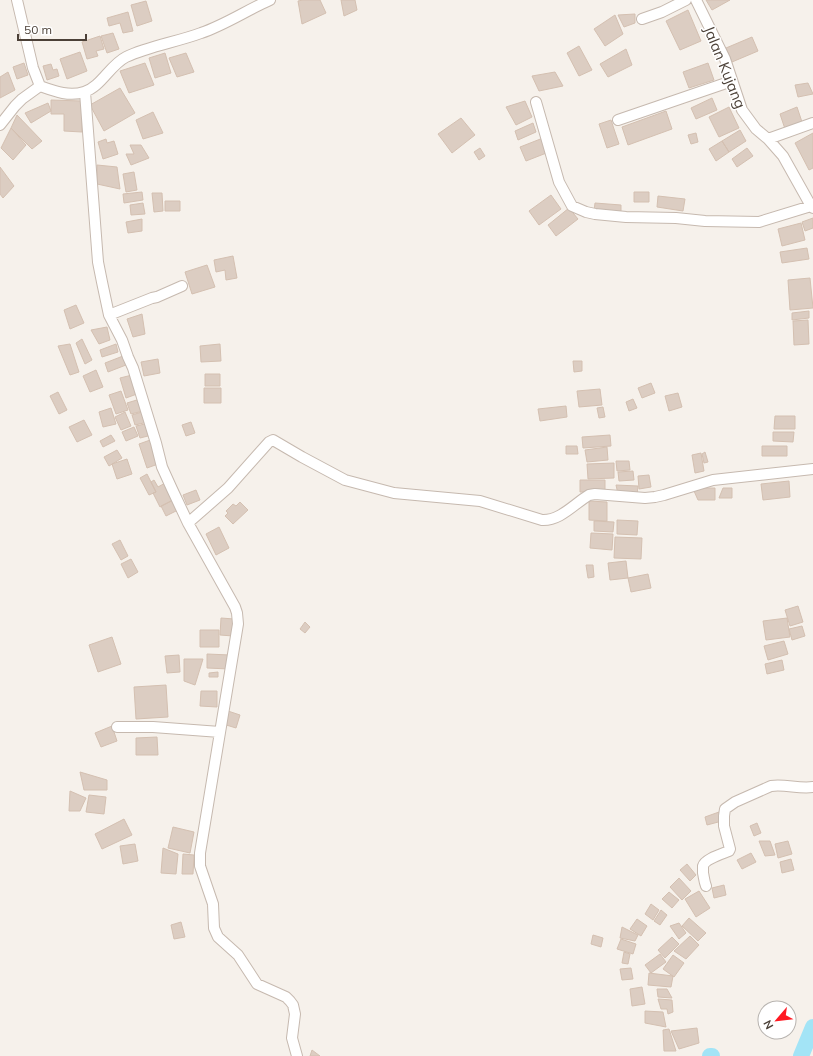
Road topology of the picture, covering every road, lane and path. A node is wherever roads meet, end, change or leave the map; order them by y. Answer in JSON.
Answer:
{"nodes":[{"id":1,"x":17,"y":0,"type":"edge"},
{"id":2,"x":270,"y":0,"type":"edge"},
{"id":3,"x":686,"y":0,"type":"edge"},
{"id":4,"x":696,"y":0,"type":"edge"},
{"id":5,"x":642,"y":20,"type":"dead end"},
{"id":6,"x":732,"y":81,"type":"junction"},
{"id":7,"x":40,"y":86,"type":"junction"},
{"id":8,"x":85,"y":92,"type":"junction"},
{"id":9,"x":536,"y":102,"type":"dead end"},
{"id":10,"x":618,"y":120,"type":"dead end"},
{"id":11,"x":813,"y":123,"type":"edge"},
{"id":12,"x":0,"y":125,"type":"edge"},
{"id":13,"x":768,"y":139,"type":"junction"},
{"id":14,"x":812,"y":207,"type":"edge"},
{"id":15,"x":182,"y":286,"type":"dead end"},
{"id":16,"x":109,"y":315,"type":"junction"},
{"id":17,"x":813,"y":469,"type":"edge"},
{"id":18,"x":188,"y":523,"type":"junction"},
{"id":19,"x":117,"y":727,"type":"dead end"},
{"id":20,"x":220,"y":732,"type":"junction"},
{"id":21,"x":813,"y":787,"type":"edge"},
{"id":22,"x":706,"y":886,"type":"dead end"},
{"id":23,"x":297,"y":1056,"type":"edge"}],
"edges":[{"from":1,"to":7,"type":"street"},
{"from":2,"to":8,"type":"street"},
{"from":3,"to":5,"type":"street"},
{"from":4,"to":6,"type":"street","name":"Jalan Kujang"},
{"from":6,"to":10,"type":"street"},
{"from":6,"to":13,"type":"street","name":"Jalan Kujang"},
{"from":7,"to":8,"type":"street"},
{"from":7,"to":12,"type":"street"},
{"from":8,"to":16,"type":"street"},
{"from":9,"to":14,"type":"street"},
{"from":11,"to":13,"type":"street"},
{"from":13,"to":14,"type":"street","name":"Jalan Kujang"},
{"from":15,"to":16,"type":"street"},
{"from":16,"to":18,"type":"street"},
{"from":17,"to":18,"type":"street"},
{"from":18,"to":20,"type":"street"},
{"from":19,"to":20,"type":"street"},
{"from":20,"to":23,"type":"street"},
{"from":21,"to":22,"type":"street"}]}
